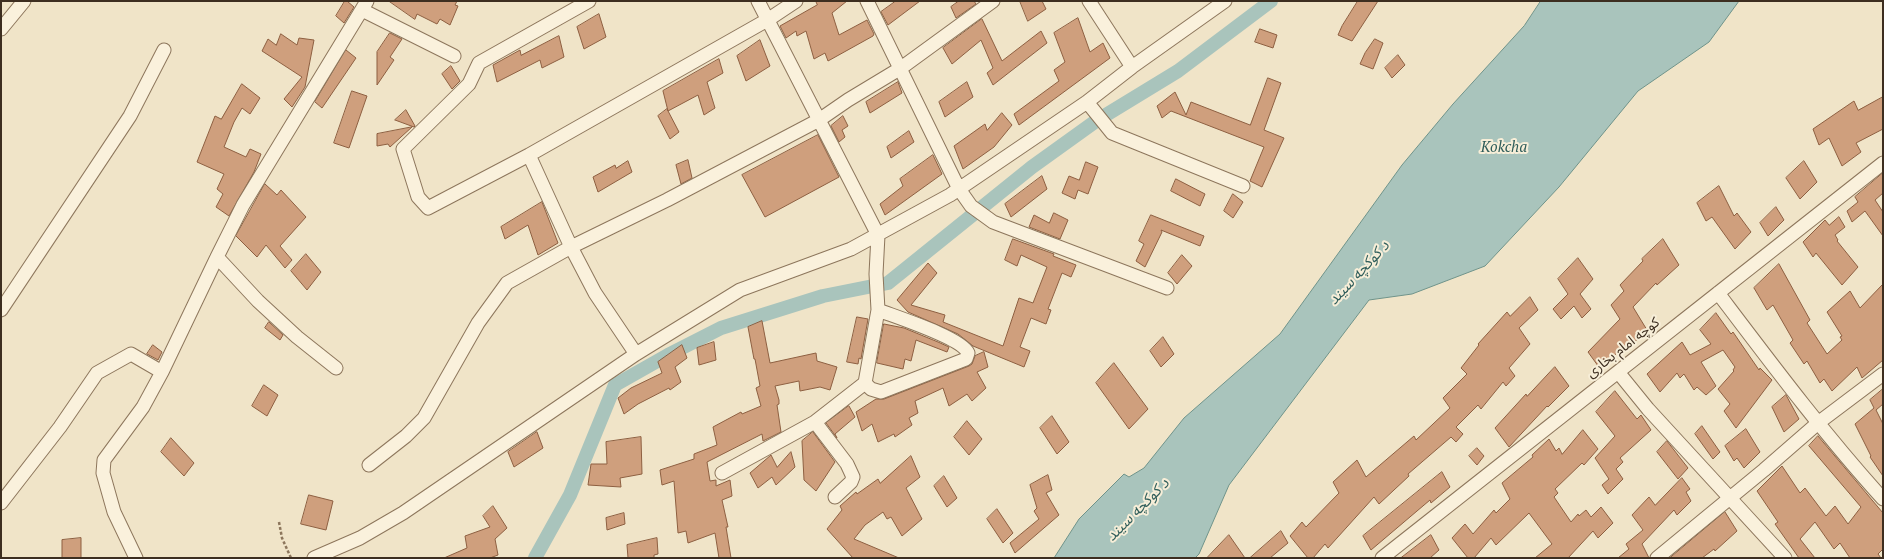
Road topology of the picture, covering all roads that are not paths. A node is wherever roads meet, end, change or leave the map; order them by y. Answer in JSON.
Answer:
{"nodes":[{"id":1,"x":24,"y":1,"type":"edge"},
{"id":2,"x":589,"y":1,"type":"edge"},
{"id":3,"x":758,"y":1,"type":"edge"},
{"id":4,"x":796,"y":1,"type":"edge"},
{"id":5,"x":867,"y":1,"type":"edge"},
{"id":6,"x":993,"y":1,"type":"edge"},
{"id":7,"x":1089,"y":1,"type":"edge"},
{"id":8,"x":1225,"y":1,"type":"edge"},
{"id":9,"x":365,"y":6,"type":"edge"},
{"id":10,"x":769,"y":19,"type":"junction"},
{"id":11,"x":1,"y":29,"type":"edge"},
{"id":12,"x":164,"y":50,"type":"dead end"},
{"id":13,"x":454,"y":56,"type":"dead end"},
{"id":14,"x":1132,"y":67,"type":"junction"},
{"id":15,"x":901,"y":68,"type":"junction"},
{"id":16,"x":1088,"y":102,"type":"junction"},
{"id":17,"x":819,"y":120,"type":"junction"},
{"id":18,"x":529,"y":154,"type":"junction"},
{"id":19,"x":1883,"y":163,"type":"edge"},
{"id":20,"x":1244,"y":186,"type":"dead end"},
{"id":21,"x":959,"y":189,"type":"junction"},
{"id":22,"x":878,"y":235,"type":"junction"},
{"id":23,"x":571,"y":247,"type":"junction"},
{"id":24,"x":216,"y":257,"type":"junction"},
{"id":25,"x":1167,"y":288,"type":"dead end"},
{"id":26,"x":1718,"y":293,"type":"junction"},
{"id":27,"x":1,"y":310,"type":"edge"},
{"id":28,"x":878,"y":310,"type":"junction"},
{"id":29,"x":636,"y":354,"type":"junction"},
{"id":30,"x":336,"y":368,"type":"dead end"},
{"id":31,"x":162,"y":372,"type":"junction"},
{"id":32,"x":1618,"y":372,"type":"junction"},
{"id":33,"x":1883,"y":374,"type":"edge"},
{"id":34,"x":865,"y":383,"type":"junction"},
{"id":35,"x":815,"y":422,"type":"junction"},
{"id":36,"x":1818,"y":423,"type":"junction"},
{"id":37,"x":368,"y":465,"type":"dead end"},
{"id":38,"x":722,"y":473,"type":"dead end"},
{"id":39,"x":835,"y":496,"type":"dead end"},
{"id":40,"x":1729,"y":498,"type":"junction"},
{"id":41,"x":1883,"y":499,"type":"edge"},
{"id":42,"x":1,"y":503,"type":"edge"},
{"id":43,"x":136,"y":558,"type":"edge"},
{"id":44,"x":314,"y":558,"type":"edge"},
{"id":45,"x":1382,"y":558,"type":"edge"},
{"id":46,"x":1657,"y":558,"type":"edge"},
{"id":47,"x":1785,"y":558,"type":"edge"}],
"edges":[{"from":1,"to":11,"type":"street"},
{"from":2,"to":18,"type":"street"},
{"from":3,"to":10,"type":"street"},
{"from":4,"to":10,"type":"street"},
{"from":5,"to":15,"type":"street"},
{"from":6,"to":15,"type":"street"},
{"from":7,"to":14,"type":"street"},
{"from":8,"to":14,"type":"street"},
{"from":9,"to":13,"type":"street"},
{"from":9,"to":24,"type":"street"},
{"from":10,"to":17,"type":"street"},
{"from":10,"to":18,"type":"street"},
{"from":12,"to":27,"type":"street"},
{"from":14,"to":16,"type":"street"},
{"from":15,"to":17,"type":"street"},
{"from":15,"to":21,"type":"street"},
{"from":16,"to":20,"type":"street"},
{"from":16,"to":21,"type":"street"},
{"from":17,"to":22,"type":"street"},
{"from":17,"to":23,"type":"street"},
{"from":18,"to":23,"type":"street"},
{"from":19,"to":26,"type":"street","name":"کوچه امام بخاری"},
{"from":21,"to":22,"type":"street"},
{"from":21,"to":25,"type":"street"},
{"from":22,"to":28,"type":"street"},
{"from":22,"to":29,"type":"street"},
{"from":23,"to":29,"type":"street"},
{"from":23,"to":37,"type":"street"},
{"from":24,"to":30,"type":"street"},
{"from":24,"to":31,"type":"street"},
{"from":26,"to":32,"type":"street","name":"کوچه امام بخاری"},
{"from":26,"to":36,"type":"street"},
{"from":28,"to":34,"type":"street"},
{"from":28,"to":34,"type":"street"},
{"from":29,"to":44,"type":"street"},
{"from":31,"to":42,"type":"street"},
{"from":31,"to":43,"type":"street"},
{"from":32,"to":40,"type":"street"},
{"from":32,"to":45,"type":"street","name":"کوچه امام بخاری"},
{"from":33,"to":36,"type":"street"},
{"from":34,"to":35,"type":"street"},
{"from":35,"to":38,"type":"street"},
{"from":35,"to":39,"type":"street"},
{"from":36,"to":40,"type":"street"},
{"from":36,"to":41,"type":"street"},
{"from":40,"to":46,"type":"street"},
{"from":40,"to":47,"type":"street"}]}
